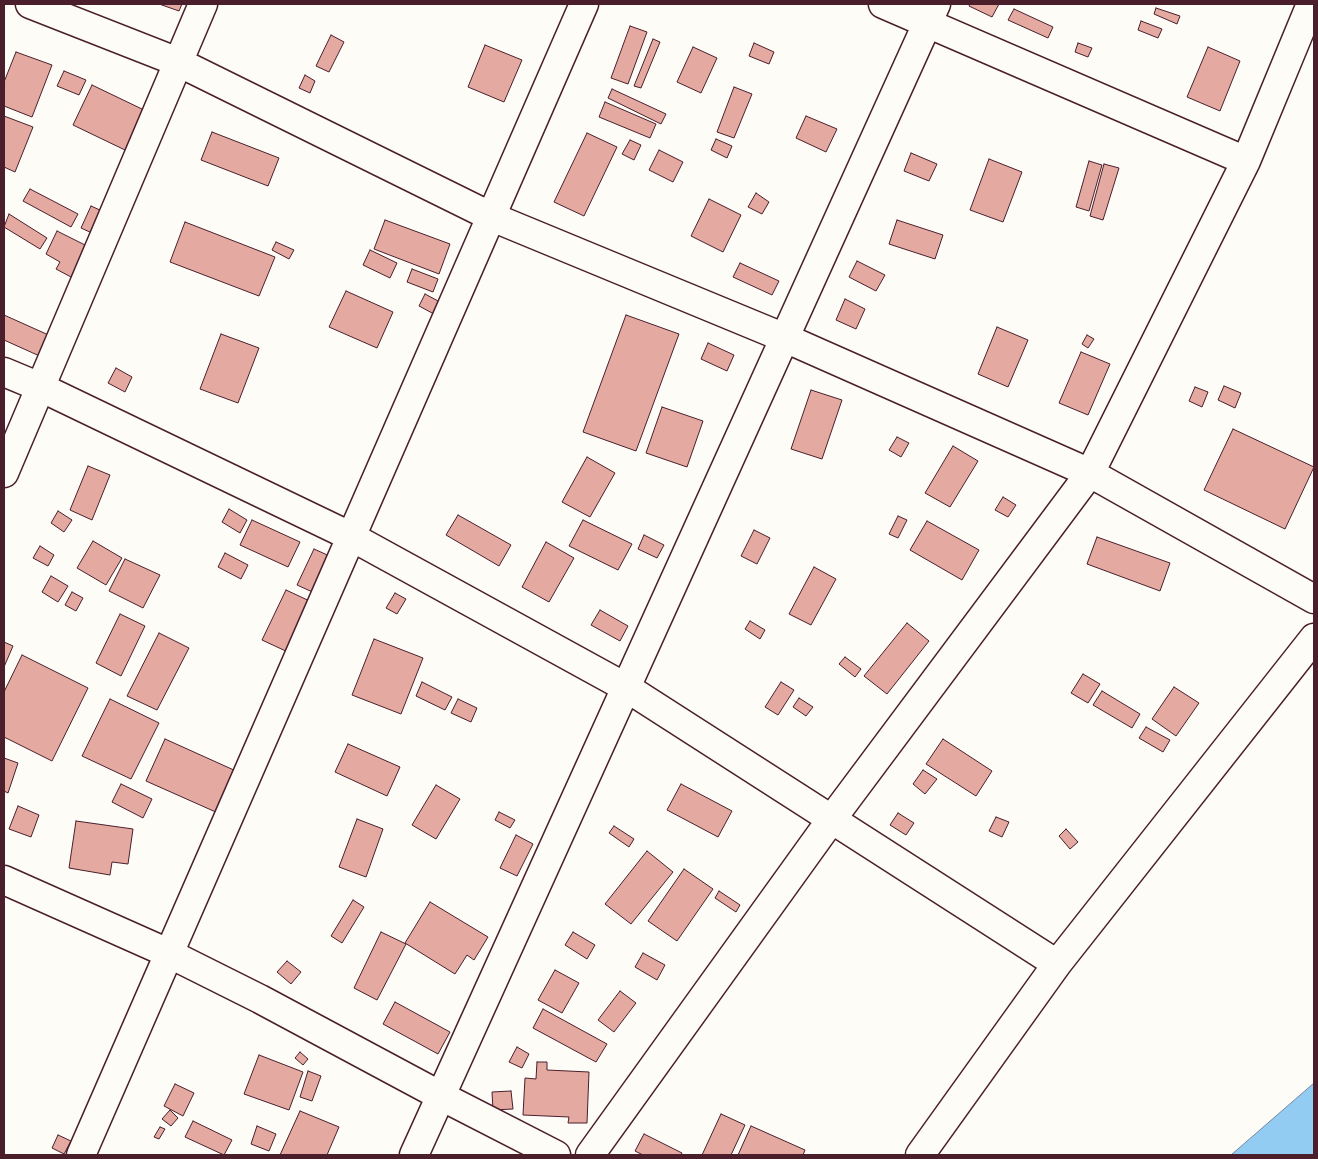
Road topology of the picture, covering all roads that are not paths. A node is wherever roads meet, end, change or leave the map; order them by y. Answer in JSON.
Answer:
{"nodes":[{"id":1,"x":30,"y":4,"type":"edge"},
{"id":2,"x":203,"y":4,"type":"edge"},
{"id":3,"x":584,"y":4,"type":"edge"},
{"id":4,"x":883,"y":4,"type":"edge"},
{"id":5,"x":932,"y":13,"type":"edge"},
{"id":6,"x":1310,"y":20,"type":"edge"},
{"id":7,"x":178,"y":62,"type":"junction"},
{"id":8,"x":1246,"y":161,"type":"junction"},
{"id":9,"x":492,"y":217,"type":"junction"},
{"id":10,"x":785,"y":338,"type":"junction"},
{"id":11,"x":4,"y":372,"type":"edge"},
{"id":12,"x":40,"y":387,"type":"junction"},
{"id":13,"x":4,"y":472,"type":"edge"},
{"id":14,"x":1090,"y":473,"type":"junction"},
{"id":15,"x":350,"y":536,"type":"junction"},
{"id":16,"x":1314,"y":599,"type":"edge"},
{"id":17,"x":1314,"y":638,"type":"edge"},
{"id":18,"x":627,"y":688,"type":"junction"},
{"id":19,"x":831,"y":820,"type":"junction"},
{"id":20,"x":4,"y":880,"type":"edge"},
{"id":21,"x":168,"y":953,"type":"junction"},
{"id":22,"x":1057,"y":964,"type":"junction"},
{"id":23,"x":441,"y":1096,"type":"junction"},
{"id":24,"x":80,"y":1155,"type":"edge"},
{"id":25,"x":414,"y":1155,"type":"edge"},
{"id":26,"x":556,"y":1155,"type":"edge"},
{"id":27,"x":590,"y":1155,"type":"edge"},
{"id":28,"x":920,"y":1155,"type":"edge"}],
"edges":[{"from":1,"to":7,"type":"street"},
{"from":2,"to":7,"type":"street"},
{"from":3,"to":9,"type":"street"},
{"from":4,"to":5,"type":"street"},
{"from":5,"to":8,"type":"street"},
{"from":5,"to":10,"type":"street"},
{"from":6,"to":8,"type":"street"},
{"from":7,"to":9,"type":"street"},
{"from":7,"to":12,"type":"street"},
{"from":8,"to":14,"type":"street"},
{"from":9,"to":10,"type":"street"},
{"from":9,"to":15,"type":"street"},
{"from":10,"to":14,"type":"street"},
{"from":10,"to":18,"type":"street"},
{"from":11,"to":12,"type":"street"},
{"from":12,"to":13,"type":"street"},
{"from":12,"to":15,"type":"street"},
{"from":14,"to":16,"type":"street"},
{"from":14,"to":19,"type":"street"},
{"from":15,"to":18,"type":"street"},
{"from":15,"to":21,"type":"street"},
{"from":17,"to":22,"type":"street"},
{"from":18,"to":19,"type":"street"},
{"from":18,"to":23,"type":"street"},
{"from":19,"to":22,"type":"street"},
{"from":19,"to":27,"type":"street"},
{"from":20,"to":21,"type":"street"},
{"from":21,"to":23,"type":"street"},
{"from":21,"to":24,"type":"street"},
{"from":22,"to":28,"type":"street"},
{"from":23,"to":25,"type":"street"},
{"from":23,"to":26,"type":"street"}]}
